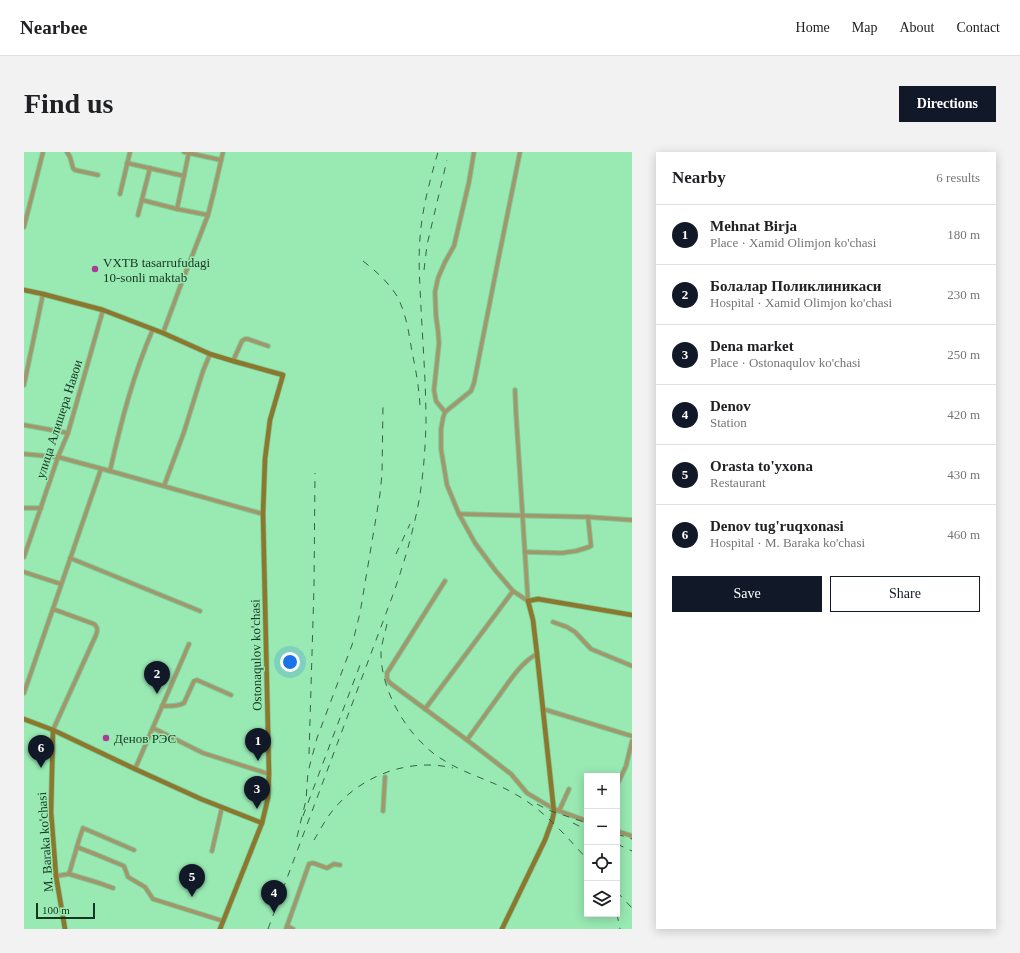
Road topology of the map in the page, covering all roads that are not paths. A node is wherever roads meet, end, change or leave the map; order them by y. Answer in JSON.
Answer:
{"nodes":[{"id":1,"x":43,"y":152,"type":"edge"},
{"id":2,"x":67,"y":152,"type":"edge"},
{"id":3,"x":130,"y":152,"type":"edge"},
{"id":4,"x":184,"y":152,"type":"edge"},
{"id":5,"x":189,"y":152,"type":"edge"},
{"id":6,"x":223,"y":152,"type":"edge"},
{"id":7,"x":474,"y":152,"type":"edge"},
{"id":8,"x":520,"y":152,"type":"edge"},
{"id":9,"x":221,"y":160,"type":"junction"},
{"id":10,"x":127,"y":163,"type":"junction"},
{"id":11,"x":150,"y":168,"type":"junction"},
{"id":12,"x":98,"y":175,"type":"dead end"},
{"id":13,"x":184,"y":176,"type":"junction"},
{"id":14,"x":120,"y":194,"type":"dead end"},
{"id":15,"x":142,"y":200,"type":"junction"},
{"id":16,"x":177,"y":209,"type":"junction"},
{"id":17,"x":138,"y":215,"type":"dead end"},
{"id":18,"x":208,"y":215,"type":"junction"},
{"id":19,"x":25,"y":219,"type":"edge"},
{"id":20,"x":24,"y":227,"type":"edge"},
{"id":21,"x":24,"y":290,"type":"edge"},
{"id":22,"x":43,"y":294,"type":"junction"},
{"id":23,"x":103,"y":310,"type":"junction"},
{"id":24,"x":153,"y":329,"type":"junction"},
{"id":25,"x":163,"y":333,"type":"junction"},
{"id":26,"x":268,"y":346,"type":"dead end"},
{"id":27,"x":210,"y":354,"type":"junction"},
{"id":28,"x":233,"y":361,"type":"junction"},
{"id":29,"x":24,"y":385,"type":"edge"},
{"id":30,"x":515,"y":390,"type":"dead end"},
{"id":31,"x":445,"y":412,"type":"junction"},
{"id":32,"x":24,"y":425,"type":"edge"},
{"id":33,"x":68,"y":433,"type":"junction"},
{"id":34,"x":24,"y":454,"type":"edge"},
{"id":35,"x":58,"y":457,"type":"junction"},
{"id":36,"x":101,"y":469,"type":"junction"},
{"id":37,"x":110,"y":470,"type":"junction"},
{"id":38,"x":164,"y":486,"type":"junction"},
{"id":39,"x":24,"y":508,"type":"edge"},
{"id":40,"x":41,"y":508,"type":"junction"},
{"id":41,"x":263,"y":514,"type":"junction"},
{"id":42,"x":459,"y":514,"type":"junction"},
{"id":43,"x":522,"y":515,"type":"junction"},
{"id":44,"x":588,"y":517,"type":"junction"},
{"id":45,"x":632,"y":520,"type":"edge"},
{"id":46,"x":525,"y":552,"type":"junction"},
{"id":47,"x":24,"y":557,"type":"edge"},
{"id":48,"x":70,"y":558,"type":"junction"},
{"id":49,"x":24,"y":572,"type":"edge"},
{"id":50,"x":445,"y":580,"type":"dead end"},
{"id":51,"x":61,"y":584,"type":"junction"},
{"id":52,"x":514,"y":591,"type":"junction"},
{"id":53,"x":528,"y":601,"type":"junction"},
{"id":54,"x":53,"y":609,"type":"junction"},
{"id":55,"x":200,"y":611,"type":"dead end"},
{"id":56,"x":632,"y":615,"type":"edge"},
{"id":57,"x":553,"y":622,"type":"dead end"},
{"id":58,"x":189,"y":644,"type":"dead end"},
{"id":59,"x":537,"y":654,"type":"junction"},
{"id":60,"x":632,"y":666,"type":"edge"},
{"id":61,"x":24,"y":693,"type":"edge"},
{"id":62,"x":231,"y":695,"type":"dead end"},
{"id":63,"x":162,"y":706,"type":"junction"},
{"id":64,"x":425,"y":709,"type":"junction"},
{"id":65,"x":543,"y":709,"type":"junction"},
{"id":66,"x":24,"y":719,"type":"edge"},
{"id":67,"x":153,"y":728,"type":"junction"},
{"id":68,"x":53,"y":730,"type":"junction"},
{"id":69,"x":632,"y":736,"type":"edge"},
{"id":70,"x":467,"y":740,"type":"junction"},
{"id":71,"x":632,"y":741,"type":"edge"},
{"id":72,"x":628,"y":760,"type":"junction"},
{"id":73,"x":632,"y":763,"type":"edge"},
{"id":74,"x":135,"y":770,"type":"junction"},
{"id":75,"x":269,"y":774,"type":"junction"},
{"id":76,"x":385,"y":777,"type":"dead end"},
{"id":77,"x":620,"y":779,"type":"edge"},
{"id":78,"x":569,"y":789,"type":"dead end"},
{"id":79,"x":222,"y":807,"type":"junction"},
{"id":80,"x":556,"y":810,"type":"junction"},
{"id":81,"x":383,"y":811,"type":"dead end"},
{"id":82,"x":584,"y":820,"type":"edge"},
{"id":83,"x":262,"y":823,"type":"junction"},
{"id":84,"x":620,"y":832,"type":"edge"},
{"id":85,"x":632,"y":836,"type":"edge"},
{"id":86,"x":77,"y":847,"type":"junction"},
{"id":87,"x":134,"y":850,"type":"dead end"},
{"id":88,"x":212,"y":851,"type":"dead end"},
{"id":89,"x":340,"y":865,"type":"dead end"},
{"id":90,"x":69,"y":874,"type":"junction"},
{"id":91,"x":56,"y":876,"type":"junction"},
{"id":92,"x":113,"y":888,"type":"dead end"},
{"id":93,"x":223,"y":920,"type":"junction"},
{"id":94,"x":287,"y":927,"type":"edge"},
{"id":95,"x":65,"y":929,"type":"edge"},
{"id":96,"x":220,"y":929,"type":"edge"},
{"id":97,"x":293,"y":929,"type":"edge"},
{"id":98,"x":502,"y":929,"type":"edge"}],
"edges":[{"from":1,"to":19,"type":"street"},
{"from":2,"to":12,"type":"street"},
{"from":3,"to":10,"type":"street"},
{"from":4,"to":5,"type":"street"},
{"from":5,"to":9,"type":"street"},
{"from":5,"to":13,"type":"street"},
{"from":6,"to":9,"type":"street"},
{"from":7,"to":31,"type":"street"},
{"from":8,"to":31,"type":"street"},
{"from":9,"to":18,"type":"street"},
{"from":10,"to":11,"type":"street"},
{"from":10,"to":14,"type":"street"},
{"from":11,"to":13,"type":"street"},
{"from":11,"to":15,"type":"street"},
{"from":13,"to":16,"type":"street"},
{"from":15,"to":16,"type":"street"},
{"from":15,"to":17,"type":"street"},
{"from":16,"to":18,"type":"street"},
{"from":18,"to":25,"type":"street"},
{"from":19,"to":20,"type":"street"},
{"from":21,"to":22,"type":"street"},
{"from":22,"to":23,"type":"street"},
{"from":22,"to":29,"type":"street"},
{"from":23,"to":24,"type":"street"},
{"from":23,"to":33,"type":"street","name":"улица Алишера Навои"},
{"from":24,"to":25,"type":"street"},
{"from":24,"to":37,"type":"street"},
{"from":25,"to":27,"type":"street"},
{"from":26,"to":28,"type":"street"},
{"from":27,"to":28,"type":"street"},
{"from":27,"to":38,"type":"street"},
{"from":28,"to":41,"type":"street","name":"Ostonaqulov ko'chasi"},
{"from":30,"to":43,"type":"street"},
{"from":31,"to":42,"type":"street"},
{"from":32,"to":33,"type":"street"},
{"from":33,"to":35,"type":"street","name":"улица Алишера Навои"},
{"from":34,"to":35,"type":"street"},
{"from":35,"to":36,"type":"street"},
{"from":35,"to":40,"type":"street","name":"улица Алишера Навои"},
{"from":36,"to":37,"type":"street"},
{"from":36,"to":48,"type":"street"},
{"from":37,"to":38,"type":"street"},
{"from":38,"to":41,"type":"street"},
{"from":39,"to":40,"type":"street"},
{"from":40,"to":47,"type":"street","name":"улица Алишера Навои"},
{"from":41,"to":75,"type":"street","name":"Ostonaqulov ko'chasi"},
{"from":42,"to":43,"type":"street"},
{"from":42,"to":52,"type":"street"},
{"from":43,"to":44,"type":"street"},
{"from":43,"to":46,"type":"street"},
{"from":44,"to":45,"type":"street"},
{"from":44,"to":46,"type":"street"},
{"from":46,"to":53,"type":"street"},
{"from":48,"to":51,"type":"street"},
{"from":48,"to":55,"type":"street"},
{"from":49,"to":51,"type":"street"},
{"from":50,"to":64,"type":"street"},
{"from":51,"to":54,"type":"street"},
{"from":52,"to":53,"type":"street"},
{"from":52,"to":64,"type":"street"},
{"from":53,"to":56,"type":"street"},
{"from":53,"to":59,"type":"street"},
{"from":54,"to":61,"type":"street"},
{"from":54,"to":68,"type":"street"},
{"from":57,"to":60,"type":"street"},
{"from":58,"to":63,"type":"street"},
{"from":59,"to":65,"type":"street"},
{"from":59,"to":70,"type":"street"},
{"from":62,"to":63,"type":"street"},
{"from":63,"to":67,"type":"street"},
{"from":64,"to":70,"type":"street"},
{"from":65,"to":69,"type":"street"},
{"from":65,"to":80,"type":"street"},
{"from":66,"to":68,"type":"street"},
{"from":67,"to":74,"type":"street"},
{"from":67,"to":75,"type":"street"},
{"from":68,"to":74,"type":"street"},
{"from":68,"to":91,"type":"street","name":"M. Baraka ko'chasi"},
{"from":70,"to":80,"type":"street"},
{"from":71,"to":72,"type":"street"},
{"from":72,"to":73,"type":"street"},
{"from":72,"to":77,"type":"street"},
{"from":74,"to":79,"type":"street"},
{"from":75,"to":83,"type":"street","name":"Ostonaqulov ko'chasi"},
{"from":76,"to":81,"type":"street"},
{"from":78,"to":80,"type":"street"},
{"from":79,"to":83,"type":"street"},
{"from":79,"to":88,"type":"street"},
{"from":80,"to":82,"type":"street"},
{"from":80,"to":98,"type":"street"},
{"from":83,"to":93,"type":"street","name":"Ostonaqulov ko'chasi"},
{"from":84,"to":85,"type":"street"},
{"from":86,"to":87,"type":"street"},
{"from":86,"to":90,"type":"street"},
{"from":86,"to":93,"type":"street"},
{"from":89,"to":94,"type":"street"},
{"from":90,"to":91,"type":"street"},
{"from":90,"to":92,"type":"street"},
{"from":91,"to":95,"type":"street","name":"M. Baraka ko'chasi"},
{"from":93,"to":96,"type":"street","name":"Ostonaqulov ko'chasi"},
{"from":94,"to":97,"type":"street"}]}
